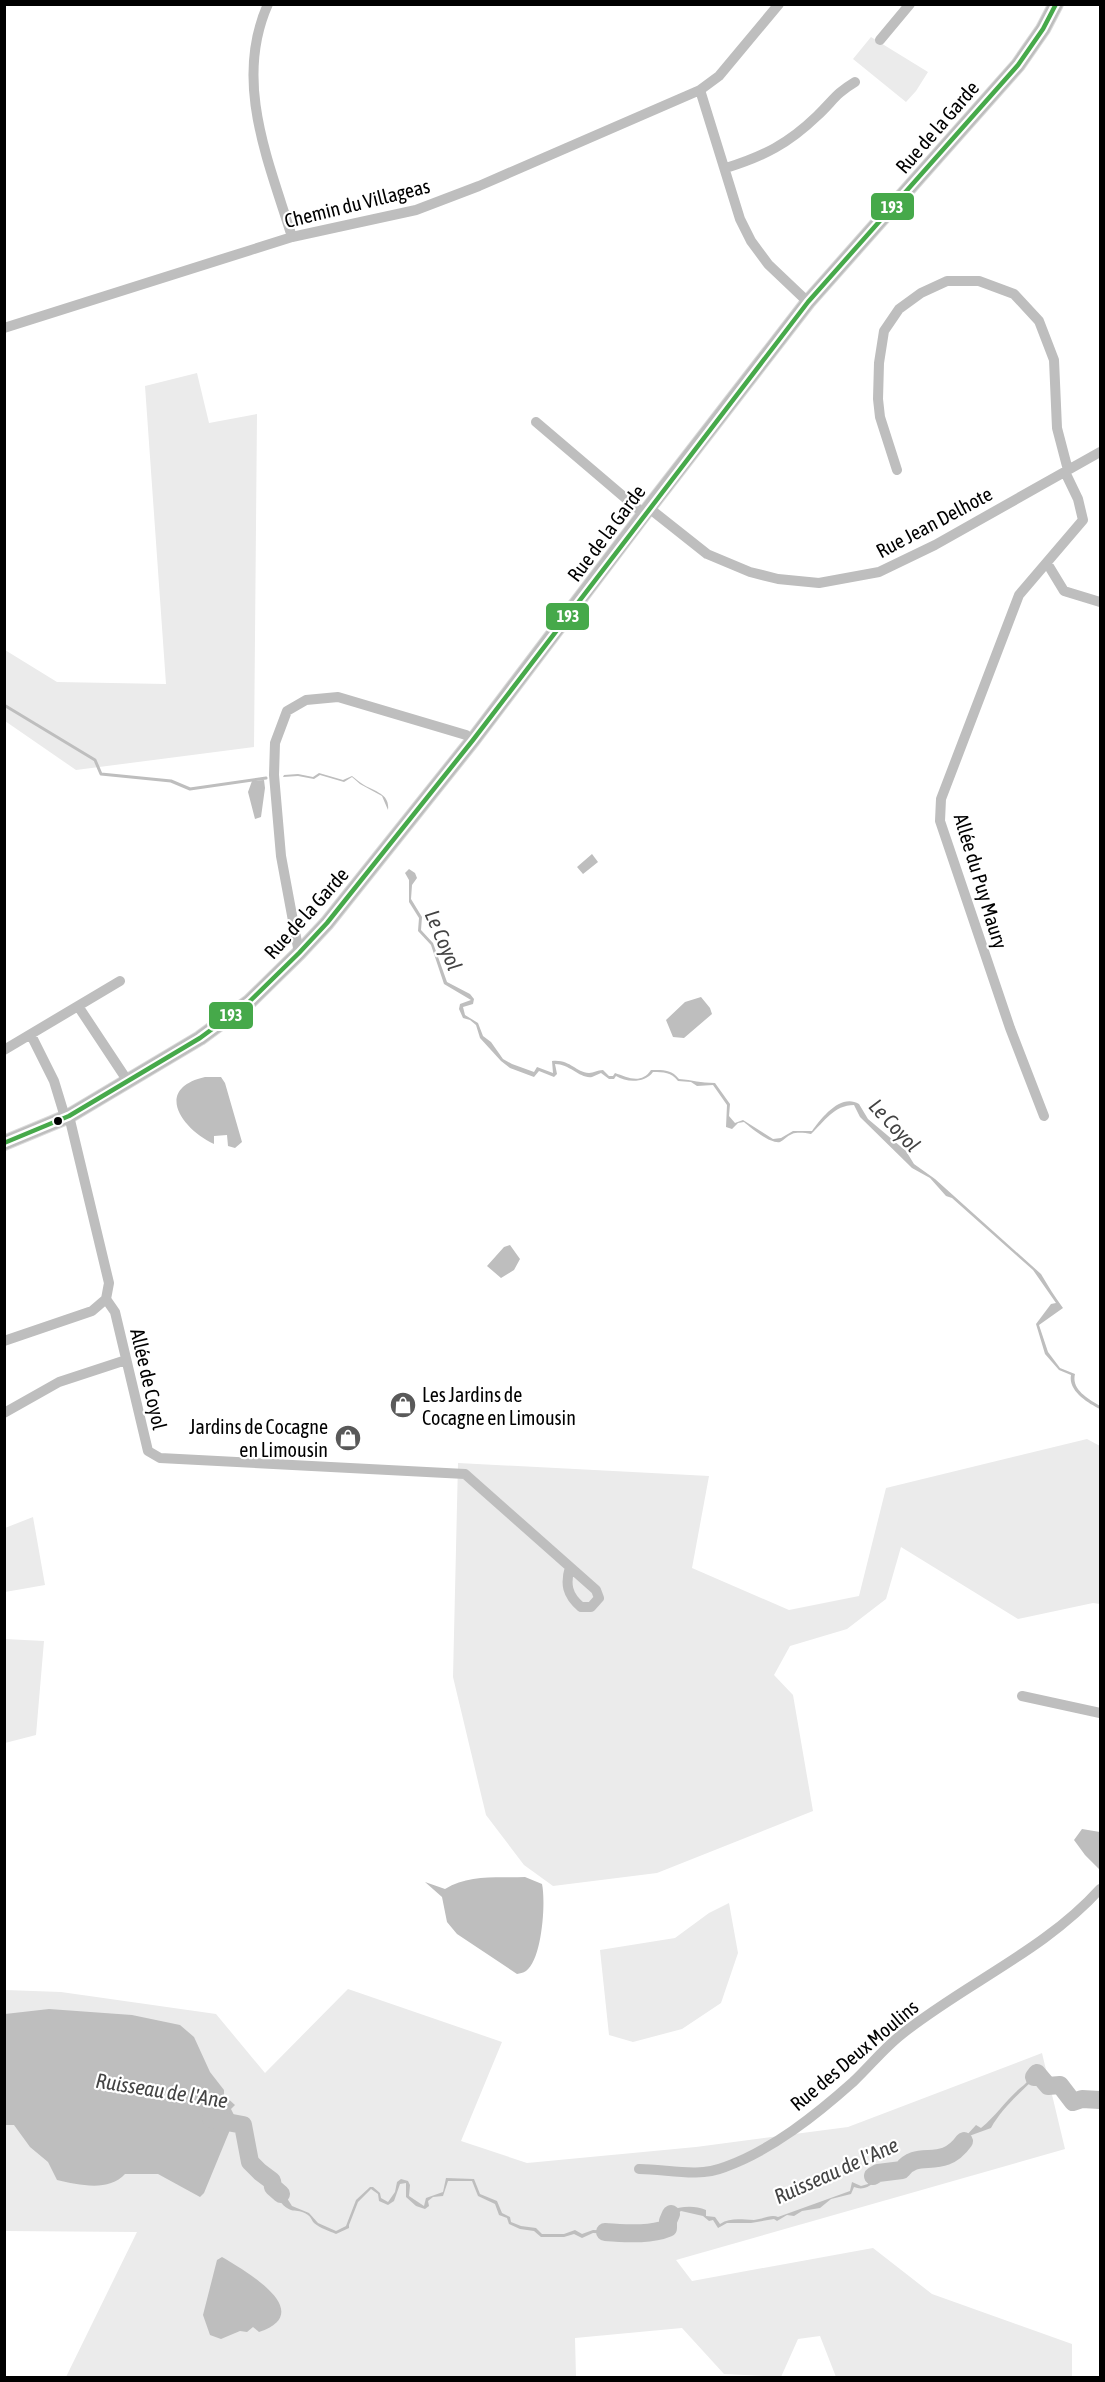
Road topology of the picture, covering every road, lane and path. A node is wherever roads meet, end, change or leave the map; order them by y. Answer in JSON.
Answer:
{"nodes":[{"id":1,"x":268,"y":4,"type":"edge"},
{"id":2,"x":779,"y":4,"type":"edge"},
{"id":3,"x":910,"y":4,"type":"edge"},
{"id":4,"x":1056,"y":4,"type":"edge"},
{"id":5,"x":880,"y":40,"type":"dead end"},
{"id":6,"x":855,"y":82,"type":"dead end"},
{"id":7,"x":700,"y":90,"type":"junction"},
{"id":8,"x":726,"y":168,"type":"junction"},
{"id":9,"x":292,"y":237,"type":"junction"},
{"id":10,"x":808,"y":302,"type":"junction"},
{"id":11,"x":4,"y":328,"type":"edge"},
{"id":12,"x":536,"y":422,"type":"dead end"},
{"id":13,"x":1101,"y":452,"type":"edge"},
{"id":14,"x":897,"y":470,"type":"dead end"},
{"id":15,"x":1066,"y":471,"type":"junction"},
{"id":16,"x":646,"y":511,"type":"junction"},
{"id":17,"x":1047,"y":563,"type":"junction"},
{"id":18,"x":1101,"y":602,"type":"edge"},
{"id":19,"x":473,"y":740,"type":"junction"},
{"id":20,"x":299,"y":953,"type":"junction"},
{"id":21,"x":120,"y":981,"type":"dead end"},
{"id":22,"x":78,"y":1006,"type":"junction"},
{"id":23,"x":31,"y":1035,"type":"junction"},
{"id":24,"x":4,"y":1050,"type":"edge"},
{"id":25,"x":127,"y":1080,"type":"junction"},
{"id":26,"x":1044,"y":1116,"type":"dead end"},
{"id":27,"x":67,"y":1117,"type":"junction"},
{"id":28,"x":4,"y":1143,"type":"edge"},
{"id":29,"x":106,"y":1299,"type":"junction"},
{"id":30,"x":4,"y":1341,"type":"edge"},
{"id":31,"x":126,"y":1360,"type":"junction"},
{"id":32,"x":4,"y":1413,"type":"edge"},
{"id":33,"x":570,"y":1567,"type":"dead end"},
{"id":34,"x":1022,"y":1696,"type":"dead end"},
{"id":35,"x":1101,"y":1713,"type":"edge"},
{"id":36,"x":1101,"y":1889,"type":"edge"},
{"id":37,"x":639,"y":2169,"type":"dead end"}],
"edges":[{"from":1,"to":9,"type":"street"},
{"from":2,"to":7,"type":"street","name":"Chemin du Villageas"},
{"from":3,"to":5,"type":"street"},
{"from":4,"to":10,"type":"main road","name":"Rue de la Garde"},
{"from":6,"to":8,"type":"street"},
{"from":7,"to":8,"type":"street"},
{"from":7,"to":9,"type":"street","name":"Chemin du Villageas"},
{"from":8,"to":10,"type":"street"},
{"from":9,"to":11,"type":"street","name":"Chemin du Villageas"},
{"from":10,"to":16,"type":"main road","name":"Rue de la Garde"},
{"from":12,"to":16,"type":"street","name":"Rue Jean Delhote"},
{"from":13,"to":15,"type":"street","name":"Rue Jean Delhote"},
{"from":14,"to":15,"type":"street"},
{"from":15,"to":16,"type":"street","name":"Rue Jean Delhote"},
{"from":15,"to":17,"type":"street","name":"Allée du Puy Maury"},
{"from":16,"to":19,"type":"main road","name":"Rue de la Garde"},
{"from":17,"to":18,"type":"street"},
{"from":17,"to":26,"type":"street","name":"Allée du Puy Maury"},
{"from":19,"to":20,"type":"main road","name":"Rue de la Garde"},
{"from":19,"to":20,"type":"street"},
{"from":20,"to":25,"type":"main road","name":"Rue de la Garde"},
{"from":21,"to":22,"type":"street"},
{"from":22,"to":23,"type":"street"},
{"from":22,"to":25,"type":"street"},
{"from":23,"to":24,"type":"street"},
{"from":23,"to":27,"type":"street","name":"Allée de Coyol"},
{"from":25,"to":27,"type":"main road","name":"Rue de la Garde"},
{"from":27,"to":28,"type":"main road","name":"Rue de la Garde"},
{"from":27,"to":29,"type":"street","name":"Allée de Coyol"},
{"from":29,"to":30,"type":"street"},
{"from":29,"to":31,"type":"street","name":"Allée de Coyol"},
{"from":31,"to":32,"type":"street"},
{"from":31,"to":33,"type":"street","name":"Allée de Coyol"},
{"from":34,"to":35,"type":"street"},
{"from":36,"to":37,"type":"street","name":"Rue des Deux Moulins"}]}
